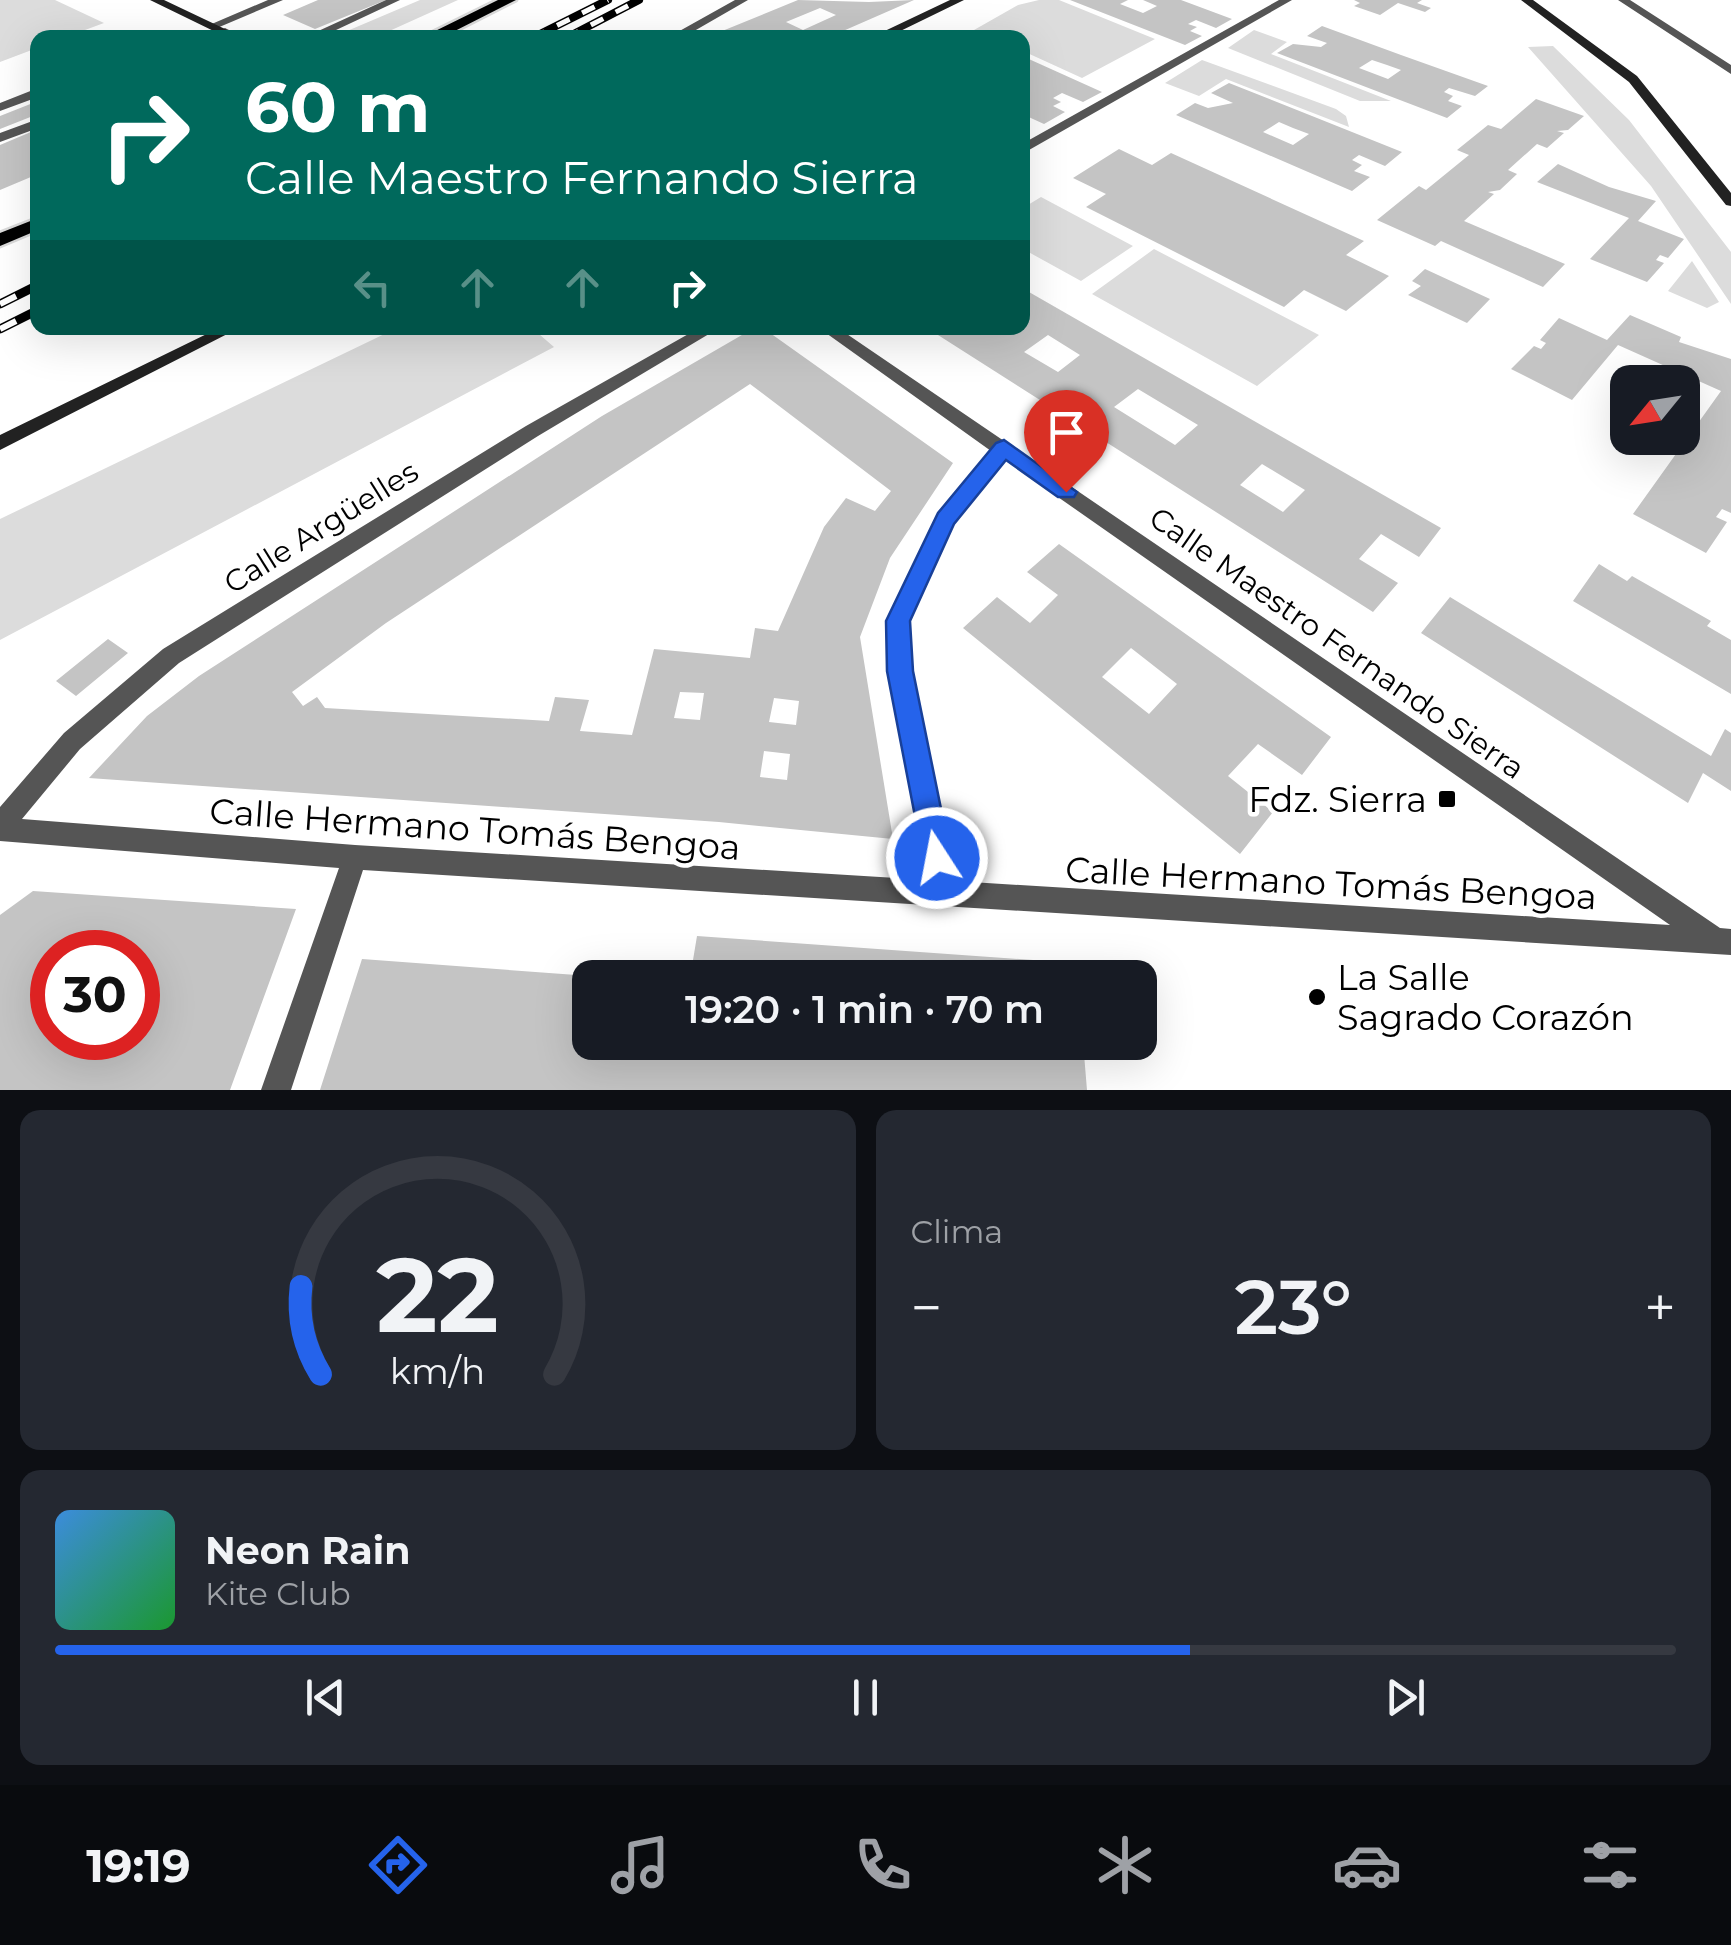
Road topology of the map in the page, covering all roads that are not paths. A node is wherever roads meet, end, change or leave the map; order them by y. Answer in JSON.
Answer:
{"nodes":[{"id":1,"x":156,"y":0,"type":"edge"},
{"id":2,"x":278,"y":0,"type":"edge"},
{"id":3,"x":395,"y":0,"type":"edge"},
{"id":4,"x":509,"y":0,"type":"edge"},
{"id":5,"x":743,"y":0,"type":"edge"},
{"id":6,"x":959,"y":0,"type":"edge"},
{"id":7,"x":1287,"y":0,"type":"edge"},
{"id":8,"x":1526,"y":0,"type":"edge"},
{"id":9,"x":1623,"y":0,"type":"edge"},
{"id":10,"x":214,"y":30,"type":"edge"},
{"id":11,"x":218,"y":30,"type":"edge"},
{"id":12,"x":326,"y":30,"type":"edge"},
{"id":13,"x":445,"y":30,"type":"edge"},
{"id":14,"x":687,"y":30,"type":"edge"},
{"id":15,"x":893,"y":30,"type":"edge"},
{"id":16,"x":1731,"y":70,"type":"edge"},
{"id":17,"x":30,"y":95,"type":"edge"},
{"id":18,"x":0,"y":107,"type":"edge"},
{"id":19,"x":30,"y":126,"type":"edge"},
{"id":20,"x":0,"y":138,"type":"edge"},
{"id":21,"x":1030,"y":145,"type":"edge"},
{"id":22,"x":1731,"y":202,"type":"edge"},
{"id":23,"x":30,"y":226,"type":"edge"},
{"id":24,"x":0,"y":240,"type":"edge"},
{"id":25,"x":216,"y":335,"type":"edge"},
{"id":26,"x":699,"y":335,"type":"edge"},
{"id":27,"x":837,"y":335,"type":"edge"},
{"id":28,"x":0,"y":443,"type":"edge"},
{"id":29,"x":1004,"y":448,"type":"junction"},
{"id":30,"x":0,"y":828,"type":"edge"},
{"id":31,"x":355,"y":858,"type":"junction"},
{"id":32,"x":944,"y":895,"type":"junction"},
{"id":33,"x":1723,"y":941,"type":"edge"},
{"id":34,"x":276,"y":1090,"type":"edge"}],
"edges":[{"from":1,"to":10,"type":"street"},
{"from":2,"to":11,"type":"street"},
{"from":3,"to":12,"type":"street"},
{"from":4,"to":13,"type":"main road"},
{"from":5,"to":14,"type":"street"},
{"from":6,"to":15,"type":"street"},
{"from":7,"to":21,"type":"street"},
{"from":8,"to":22,"type":"street"},
{"from":9,"to":16,"type":"street"},
{"from":17,"to":18,"type":"street"},
{"from":19,"to":20,"type":"street"},
{"from":23,"to":24,"type":"main road"},
{"from":25,"to":28,"type":"street"},
{"from":26,"to":30,"type":"street","name":"Calle Argüelles"},
{"from":27,"to":29,"type":"street","name":"Calle Maestro Fernando Sierra"},
{"from":29,"to":32,"type":"street"},
{"from":29,"to":33,"type":"street","name":"Calle Maestro Fernando Sierra"},
{"from":30,"to":31,"type":"street","name":"Calle Hermano Tomás Bengoa"},
{"from":31,"to":32,"type":"street","name":"Calle Hermano Tomás Bengoa"},
{"from":31,"to":34,"type":"street"},
{"from":32,"to":33,"type":"street","name":"Calle Hermano Tomás Bengoa"}]}
